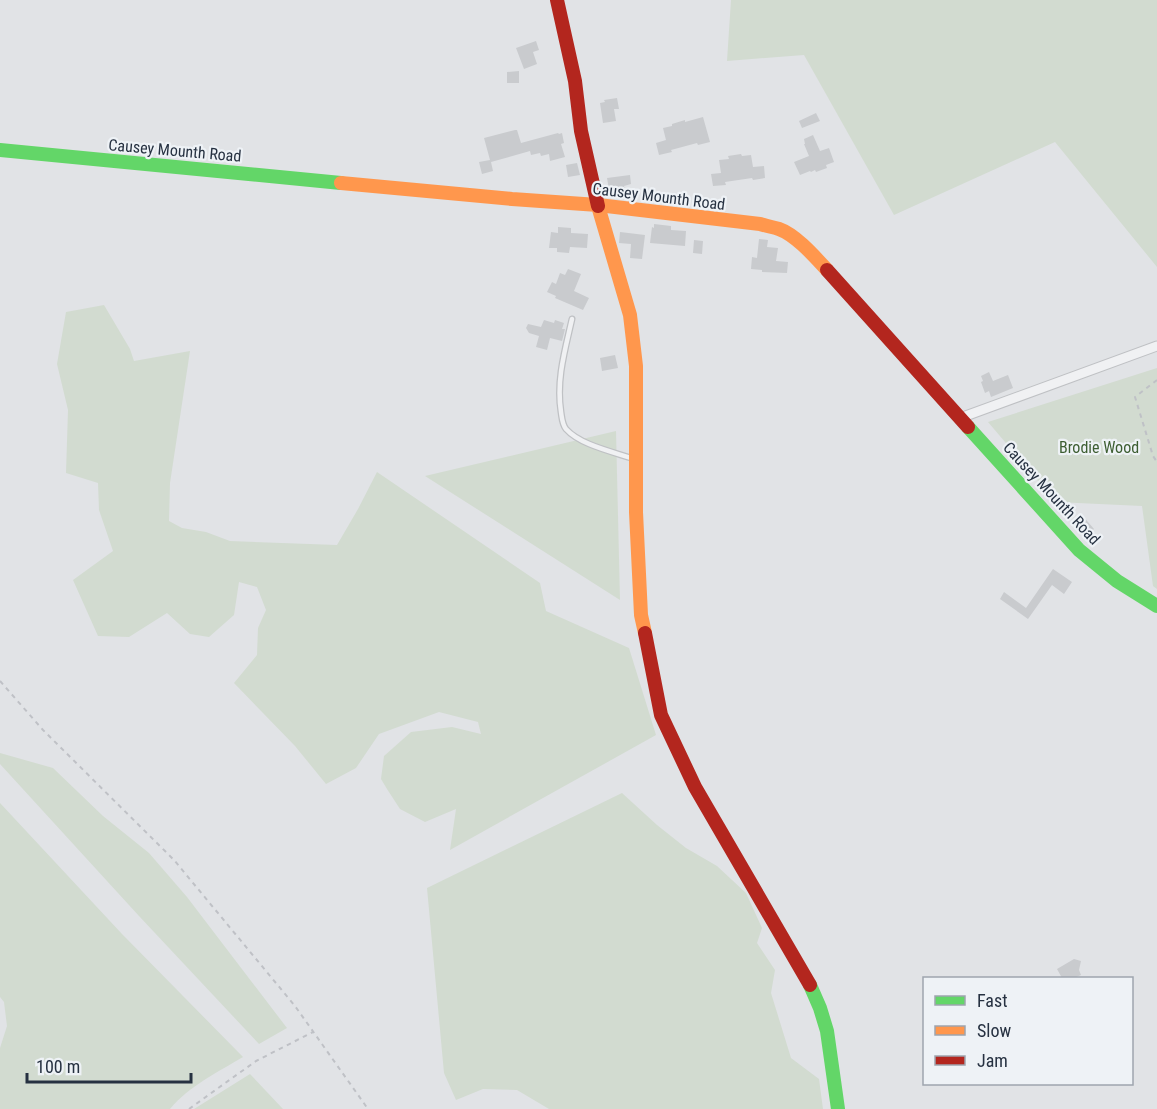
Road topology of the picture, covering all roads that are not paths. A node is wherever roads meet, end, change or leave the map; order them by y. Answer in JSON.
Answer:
{"nodes":[{"id":1,"x":557,"y":0,"type":"edge"},
{"id":2,"x":0,"y":150,"type":"edge"},
{"id":3,"x":598,"y":205,"type":"junction"},
{"id":4,"x":572,"y":319,"type":"dead end"},
{"id":5,"x":1157,"y":346,"type":"edge"},
{"id":6,"x":960,"y":418,"type":"junction"},
{"id":7,"x":636,"y":460,"type":"junction"},
{"id":8,"x":1157,"y":606,"type":"edge"},
{"id":9,"x":838,"y":1109,"type":"edge"}],
"edges":[{"from":1,"to":3,"type":"street"},
{"from":2,"to":3,"type":"street","name":"Causey Mounth Road"},
{"from":3,"to":6,"type":"street","name":"Causey Mounth Road"},
{"from":3,"to":7,"type":"street"},
{"from":4,"to":7,"type":"lane"},
{"from":5,"to":6,"type":"street"},
{"from":6,"to":8,"type":"street","name":"Causey Mounth Road"},
{"from":7,"to":9,"type":"street"}]}
